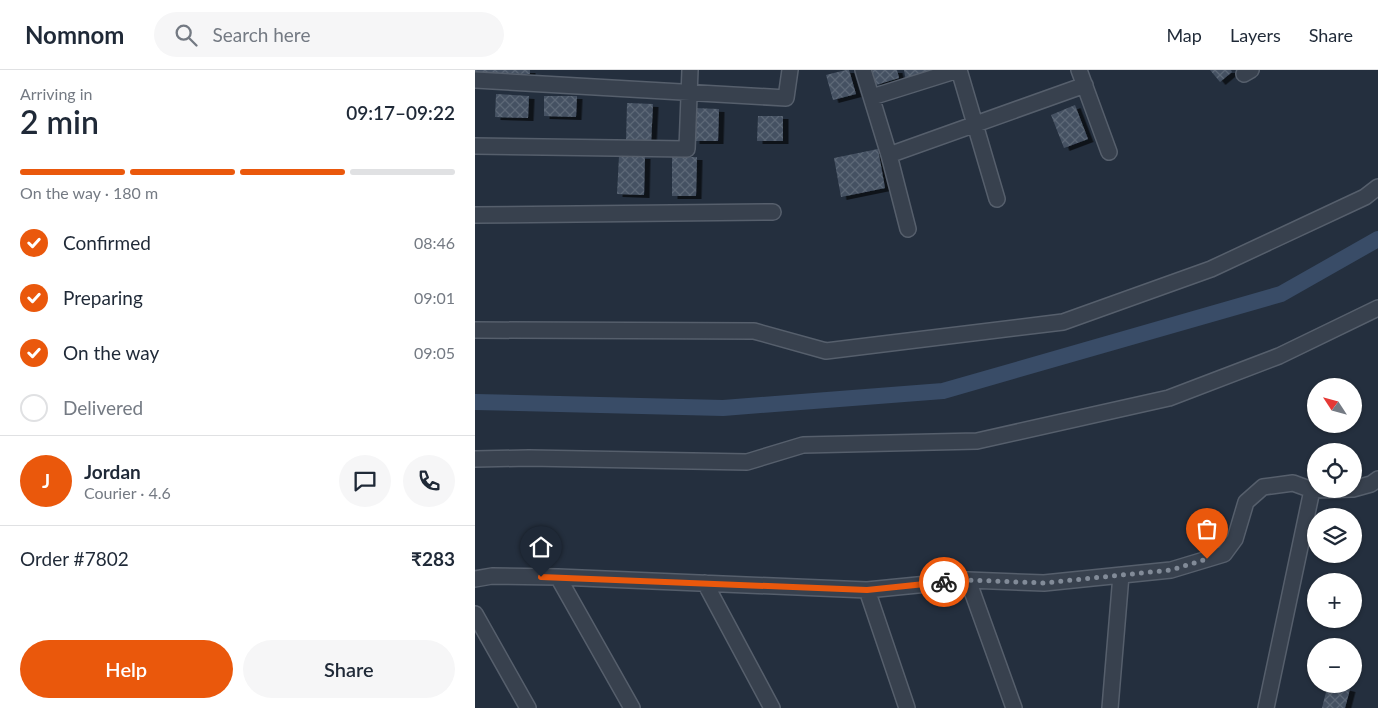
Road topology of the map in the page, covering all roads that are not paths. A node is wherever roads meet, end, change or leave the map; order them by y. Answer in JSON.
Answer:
{"nodes":[{"id":1,"x":690,"y":70,"type":"edge"},
{"id":2,"x":790,"y":70,"type":"edge"},
{"id":3,"x":863,"y":70,"type":"edge"},
{"id":4,"x":959,"y":70,"type":"edge"},
{"id":5,"x":1079,"y":70,"type":"edge"},
{"id":6,"x":475,"y":80,"type":"edge"},
{"id":7,"x":1085,"y":85,"type":"junction"},
{"id":8,"x":688,"y":93,"type":"junction"},
{"id":9,"x":872,"y":98,"type":"junction"},
{"id":10,"x":975,"y":124,"type":"junction"},
{"id":11,"x":475,"y":146,"type":"edge"},
{"id":12,"x":1109,"y":152,"type":"dead end"},
{"id":13,"x":889,"y":155,"type":"junction"},
{"id":14,"x":1378,"y":187,"type":"edge"},
{"id":15,"x":997,"y":199,"type":"dead end"},
{"id":16,"x":773,"y":212,"type":"dead end"},
{"id":17,"x":475,"y":215,"type":"edge"},
{"id":18,"x":908,"y":229,"type":"dead end"},
{"id":19,"x":1378,"y":308,"type":"edge"},
{"id":20,"x":475,"y":330,"type":"edge"},
{"id":21,"x":475,"y":459,"type":"edge"},
{"id":22,"x":1378,"y":479,"type":"edge"},
{"id":23,"x":1362,"y":486,"type":"edge"},
{"id":24,"x":1307,"y":488,"type":"edge"},
{"id":25,"x":1310,"y":498,"type":"edge"},
{"id":26,"x":1121,"y":575,"type":"junction"},
{"id":27,"x":558,"y":577,"type":"junction"},
{"id":28,"x":475,"y":579,"type":"edge"},
{"id":29,"x":967,"y":580,"type":"junction"},
{"id":30,"x":705,"y":583,"type":"junction"},
{"id":31,"x":867,"y":590,"type":"junction"},
{"id":32,"x":475,"y":614,"type":"edge"},
{"id":33,"x":527,"y":708,"type":"edge"},
{"id":34,"x":632,"y":708,"type":"edge"},
{"id":35,"x":772,"y":708,"type":"edge"},
{"id":36,"x":907,"y":708,"type":"edge"},
{"id":37,"x":1014,"y":708,"type":"edge"},
{"id":38,"x":1110,"y":708,"type":"edge"},
{"id":39,"x":1266,"y":708,"type":"edge"}],
"edges":[{"from":1,"to":8,"type":"street"},
{"from":2,"to":8,"type":"street"},
{"from":3,"to":9,"type":"street"},
{"from":4,"to":9,"type":"street"},
{"from":4,"to":10,"type":"street"},
{"from":5,"to":7,"type":"street"},
{"from":6,"to":8,"type":"street"},
{"from":7,"to":10,"type":"street"},
{"from":7,"to":12,"type":"street"},
{"from":8,"to":11,"type":"street"},
{"from":9,"to":13,"type":"street"},
{"from":10,"to":13,"type":"street"},
{"from":10,"to":15,"type":"street"},
{"from":13,"to":18,"type":"street"},
{"from":14,"to":20,"type":"street"},
{"from":16,"to":17,"type":"street"},
{"from":19,"to":21,"type":"street"},
{"from":22,"to":23,"type":"street"},
{"from":24,"to":26,"type":"street"},
{"from":25,"to":39,"type":"street"},
{"from":26,"to":29,"type":"street"},
{"from":26,"to":38,"type":"street"},
{"from":27,"to":28,"type":"street"},
{"from":27,"to":30,"type":"street"},
{"from":27,"to":34,"type":"street"},
{"from":29,"to":31,"type":"street"},
{"from":29,"to":37,"type":"street"},
{"from":30,"to":31,"type":"street"},
{"from":30,"to":35,"type":"street"},
{"from":31,"to":36,"type":"street"},
{"from":32,"to":33,"type":"street"}]}
